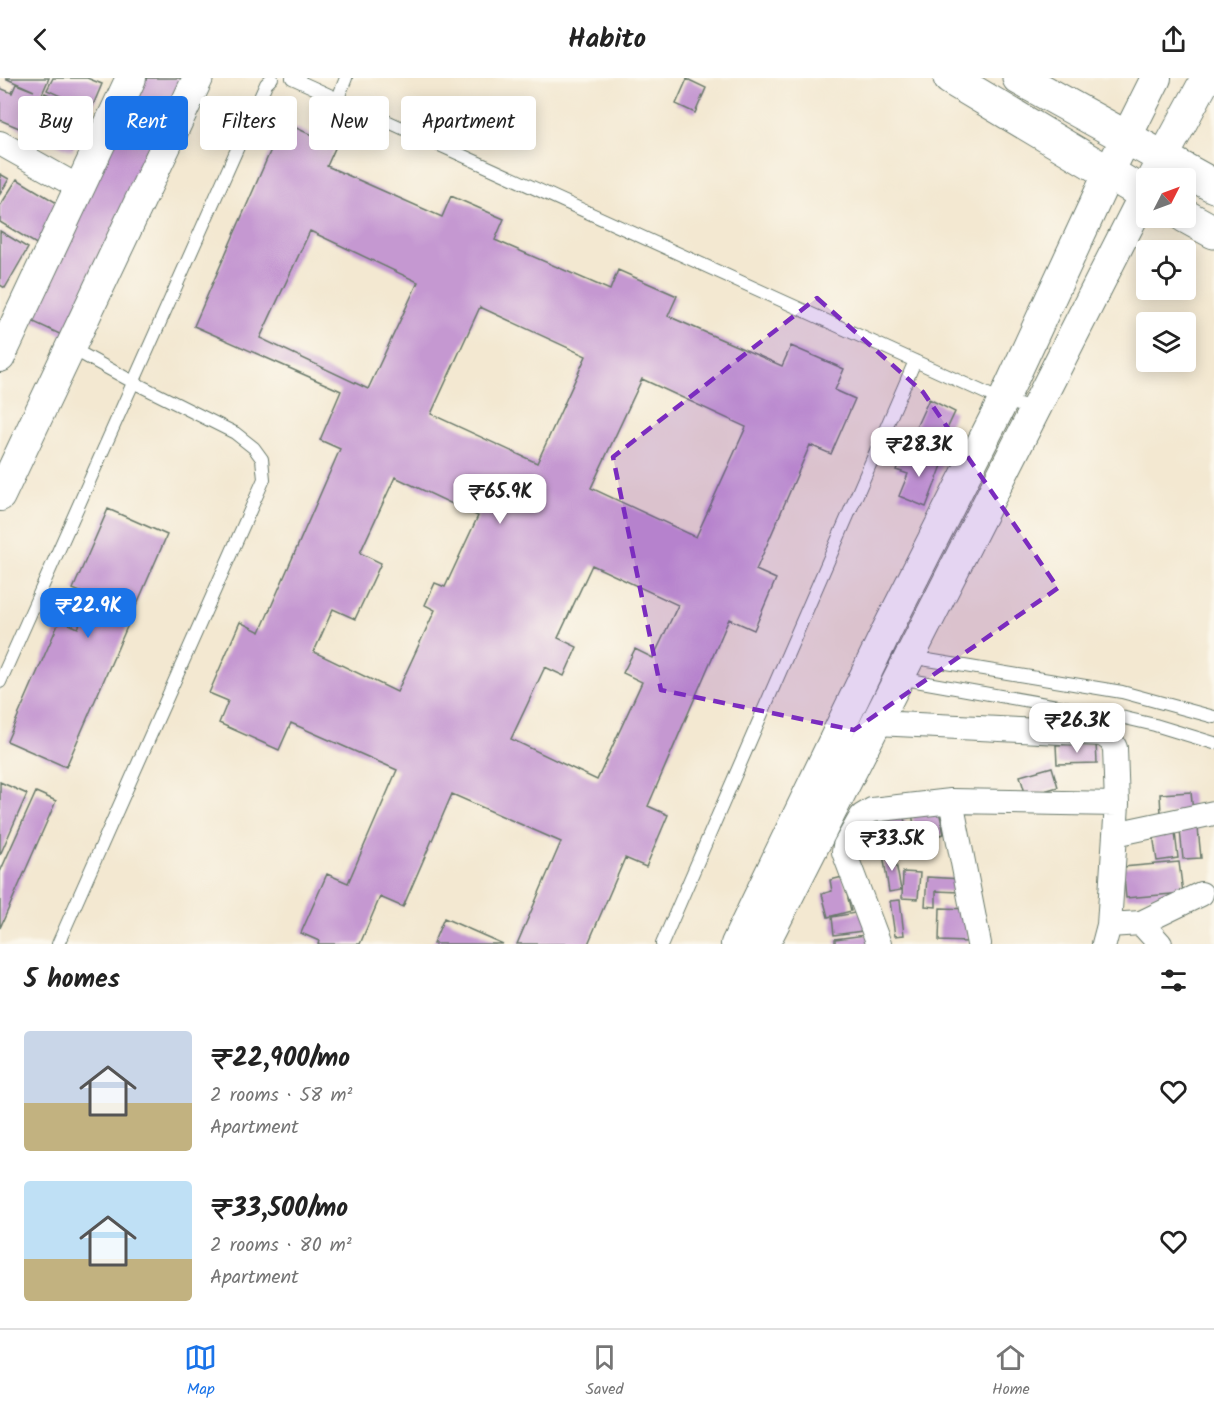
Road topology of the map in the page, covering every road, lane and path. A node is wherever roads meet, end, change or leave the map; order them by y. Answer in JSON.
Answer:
{"nodes":[{"id":1,"x":131,"y":78,"type":"edge"},
{"id":2,"x":198,"y":78,"type":"edge"},
{"id":3,"x":272,"y":78,"type":"edge"},
{"id":4,"x":291,"y":78,"type":"edge"},
{"id":5,"x":346,"y":78,"type":"edge"},
{"id":6,"x":950,"y":78,"type":"edge"},
{"id":7,"x":1019,"y":78,"type":"edge"},
{"id":8,"x":1156,"y":78,"type":"edge"},
{"id":9,"x":1205,"y":83,"type":"edge"},
{"id":10,"x":333,"y":96,"type":"edge"},
{"id":11,"x":339,"y":96,"type":"edge"},
{"id":12,"x":389,"y":121,"type":"edge"},
{"id":13,"x":1127,"y":137,"type":"junction"},
{"id":14,"x":0,"y":143,"type":"edge"},
{"id":15,"x":1142,"y":168,"type":"edge"},
{"id":16,"x":1158,"y":168,"type":"edge"},
{"id":17,"x":1109,"y":172,"type":"junction"},
{"id":18,"x":1136,"y":179,"type":"edge"},
{"id":19,"x":1196,"y":185,"type":"edge"},
{"id":20,"x":1214,"y":186,"type":"edge"},
{"id":21,"x":80,"y":188,"type":"junction"},
{"id":22,"x":1136,"y":211,"type":"edge"},
{"id":23,"x":1196,"y":222,"type":"edge"},
{"id":24,"x":1214,"y":232,"type":"edge"},
{"id":25,"x":9,"y":314,"type":"edge"},
{"id":26,"x":70,"y":348,"type":"junction"},
{"id":27,"x":0,"y":357,"type":"edge"},
{"id":28,"x":915,"y":361,"type":"junction"},
{"id":29,"x":133,"y":382,"type":"junction"},
{"id":30,"x":1003,"y":401,"type":"junction"},
{"id":31,"x":1035,"y":409,"type":"junction"},
{"id":32,"x":0,"y":496,"type":"edge"},
{"id":33,"x":904,"y":667,"type":"junction"},
{"id":34,"x":0,"y":682,"type":"edge"},
{"id":35,"x":1214,"y":717,"type":"edge"},
{"id":36,"x":876,"y":723,"type":"junction"},
{"id":37,"x":1214,"y":743,"type":"edge"},
{"id":38,"x":951,"y":801,"type":"junction"},
{"id":39,"x":1117,"y":804,"type":"junction"},
{"id":40,"x":1214,"y":813,"type":"edge"},
{"id":41,"x":1115,"y":834,"type":"junction"},
{"id":42,"x":798,"y":847,"type":"junction"},
{"id":43,"x":1201,"y":894,"type":"dead end"},
{"id":44,"x":1141,"y":923,"type":"junction"},
{"id":45,"x":1107,"y":934,"type":"edge"},
{"id":46,"x":58,"y":944,"type":"edge"},
{"id":47,"x":662,"y":944,"type":"edge"},
{"id":48,"x":736,"y":944,"type":"edge"},
{"id":49,"x":764,"y":944,"type":"edge"},
{"id":50,"x":879,"y":944,"type":"edge"},
{"id":51,"x":979,"y":944,"type":"edge"},
{"id":52,"x":1160,"y":944,"type":"edge"}],
"edges":[{"from":1,"to":21,"type":"street"},
{"from":2,"to":26,"type":"street"},
{"from":3,"to":29,"type":"lane"},
{"from":4,"to":10,"type":"lane"},
{"from":5,"to":11,"type":"lane"},
{"from":6,"to":17,"type":"main road"},
{"from":7,"to":13,"type":"main road"},
{"from":8,"to":13,"type":"street"},
{"from":9,"to":16,"type":"street"},
{"from":12,"to":28,"type":"lane"},
{"from":13,"to":15,"type":"main road"},
{"from":13,"to":17,"type":"street"},
{"from":14,"to":21,"type":"street"},
{"from":17,"to":18,"type":"main road"},
{"from":17,"to":30,"type":"street"},
{"from":19,"to":20,"type":"main road"},
{"from":21,"to":25,"type":"street"},
{"from":22,"to":31,"type":"street"},
{"from":23,"to":24,"type":"main road"},
{"from":25,"to":27,"type":"street"},
{"from":26,"to":29,"type":"lane"},
{"from":26,"to":32,"type":"street"},
{"from":28,"to":30,"type":"lane"},
{"from":28,"to":47,"type":"lane"},
{"from":29,"to":34,"type":"lane"},
{"from":29,"to":46,"type":"lane"},
{"from":30,"to":31,"type":"lane"},
{"from":30,"to":42,"type":"street"},
{"from":31,"to":33,"type":"street"},
{"from":33,"to":35,"type":"lane"},
{"from":33,"to":36,"type":"street"},
{"from":33,"to":37,"type":"lane"},
{"from":36,"to":39,"type":"street"},
{"from":36,"to":42,"type":"street"},
{"from":38,"to":39,"type":"street"},
{"from":38,"to":50,"type":"street"},
{"from":38,"to":51,"type":"street"},
{"from":39,"to":41,"type":"street"},
{"from":40,"to":41,"type":"street"},
{"from":41,"to":45,"type":"street"},
{"from":42,"to":48,"type":"street"},
{"from":42,"to":49,"type":"street"},
{"from":43,"to":44,"type":"street"},
{"from":44,"to":45,"type":"street"},
{"from":44,"to":52,"type":"street"}]}
